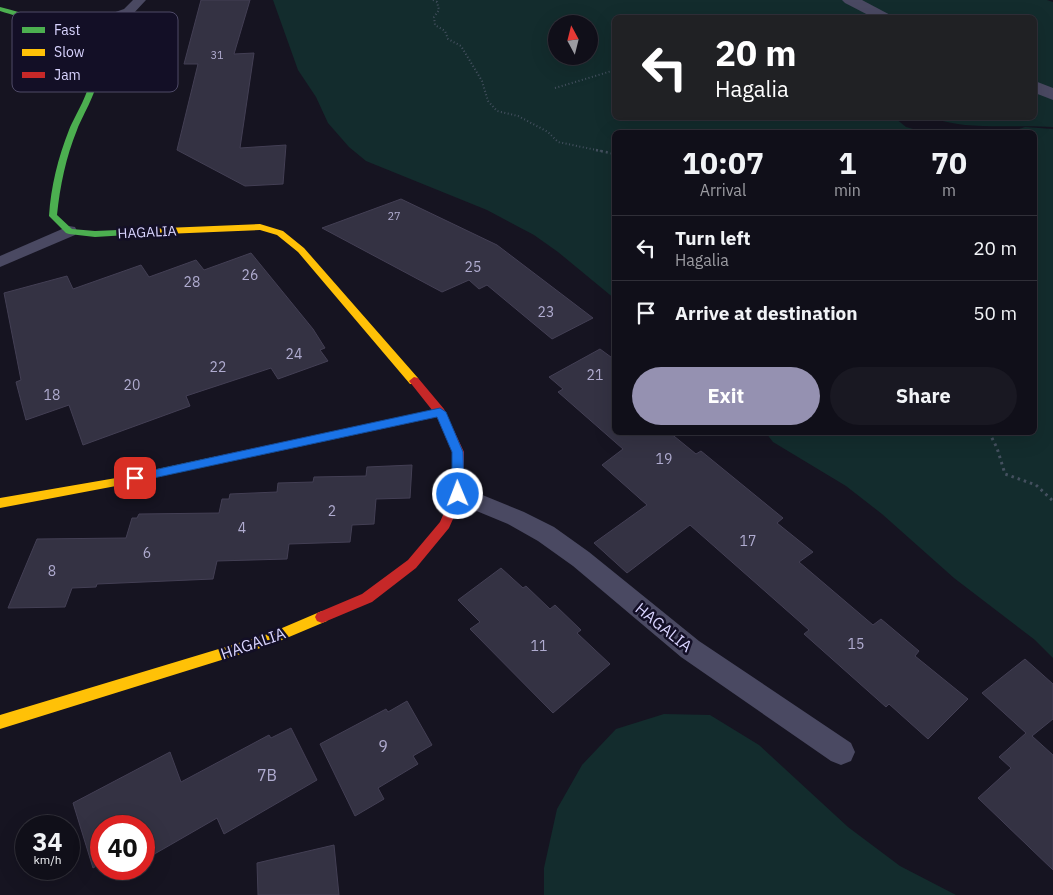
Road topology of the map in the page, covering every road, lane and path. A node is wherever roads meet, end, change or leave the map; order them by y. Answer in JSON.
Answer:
{"nodes":[{"id":1,"x":140,"y":0,"type":"edge"},
{"id":2,"x":433,"y":0,"type":"edge"},
{"id":3,"x":850,"y":0,"type":"edge"},
{"id":4,"x":0,"y":9,"type":"edge"},
{"id":5,"x":128,"y":12,"type":"edge"},
{"id":6,"x":12,"y":13,"type":"edge"},
{"id":7,"x":882,"y":15,"type":"edge"},
{"id":8,"x":612,"y":71,"type":"edge"},
{"id":9,"x":1037,"y":87,"type":"edge"},
{"id":10,"x":555,"y":88,"type":"dead end"},
{"id":11,"x":88,"y":92,"type":"edge"},
{"id":12,"x":1053,"y":95,"type":"edge"},
{"id":13,"x":612,"y":153,"type":"edge"},
{"id":14,"x":68,"y":231,"type":"junction"},
{"id":15,"x":0,"y":262,"type":"edge"},
{"id":16,"x":440,"y":412,"type":"junction"},
{"id":17,"x":990,"y":435,"type":"edge"},
{"id":18,"x":458,"y":494,"type":"junction"},
{"id":19,"x":1053,"y":500,"type":"edge"},
{"id":20,"x":0,"y":503,"type":"edge"},
{"id":21,"x":0,"y":722,"type":"edge"},
{"id":22,"x":841,"y":752,"type":"dead end"}],
"edges":[{"from":1,"to":5,"type":"lane"},
{"from":2,"to":13,"type":"path"},
{"from":3,"to":7,"type":"street"},
{"from":4,"to":6,"type":"street"},
{"from":8,"to":10,"type":"path"},
{"from":9,"to":12,"type":"street"},
{"from":11,"to":14,"type":"street"},
{"from":14,"to":15,"type":"lane"},
{"from":14,"to":16,"type":"street","name":"HAGALIA"},
{"from":16,"to":18,"type":"street","name":"HAGALIA"},
{"from":16,"to":20,"type":"street"},
{"from":17,"to":19,"type":"path"},
{"from":18,"to":21,"type":"street","name":"HAGALIA"},
{"from":18,"to":22,"type":"lane","name":"HAGALIA"}]}
